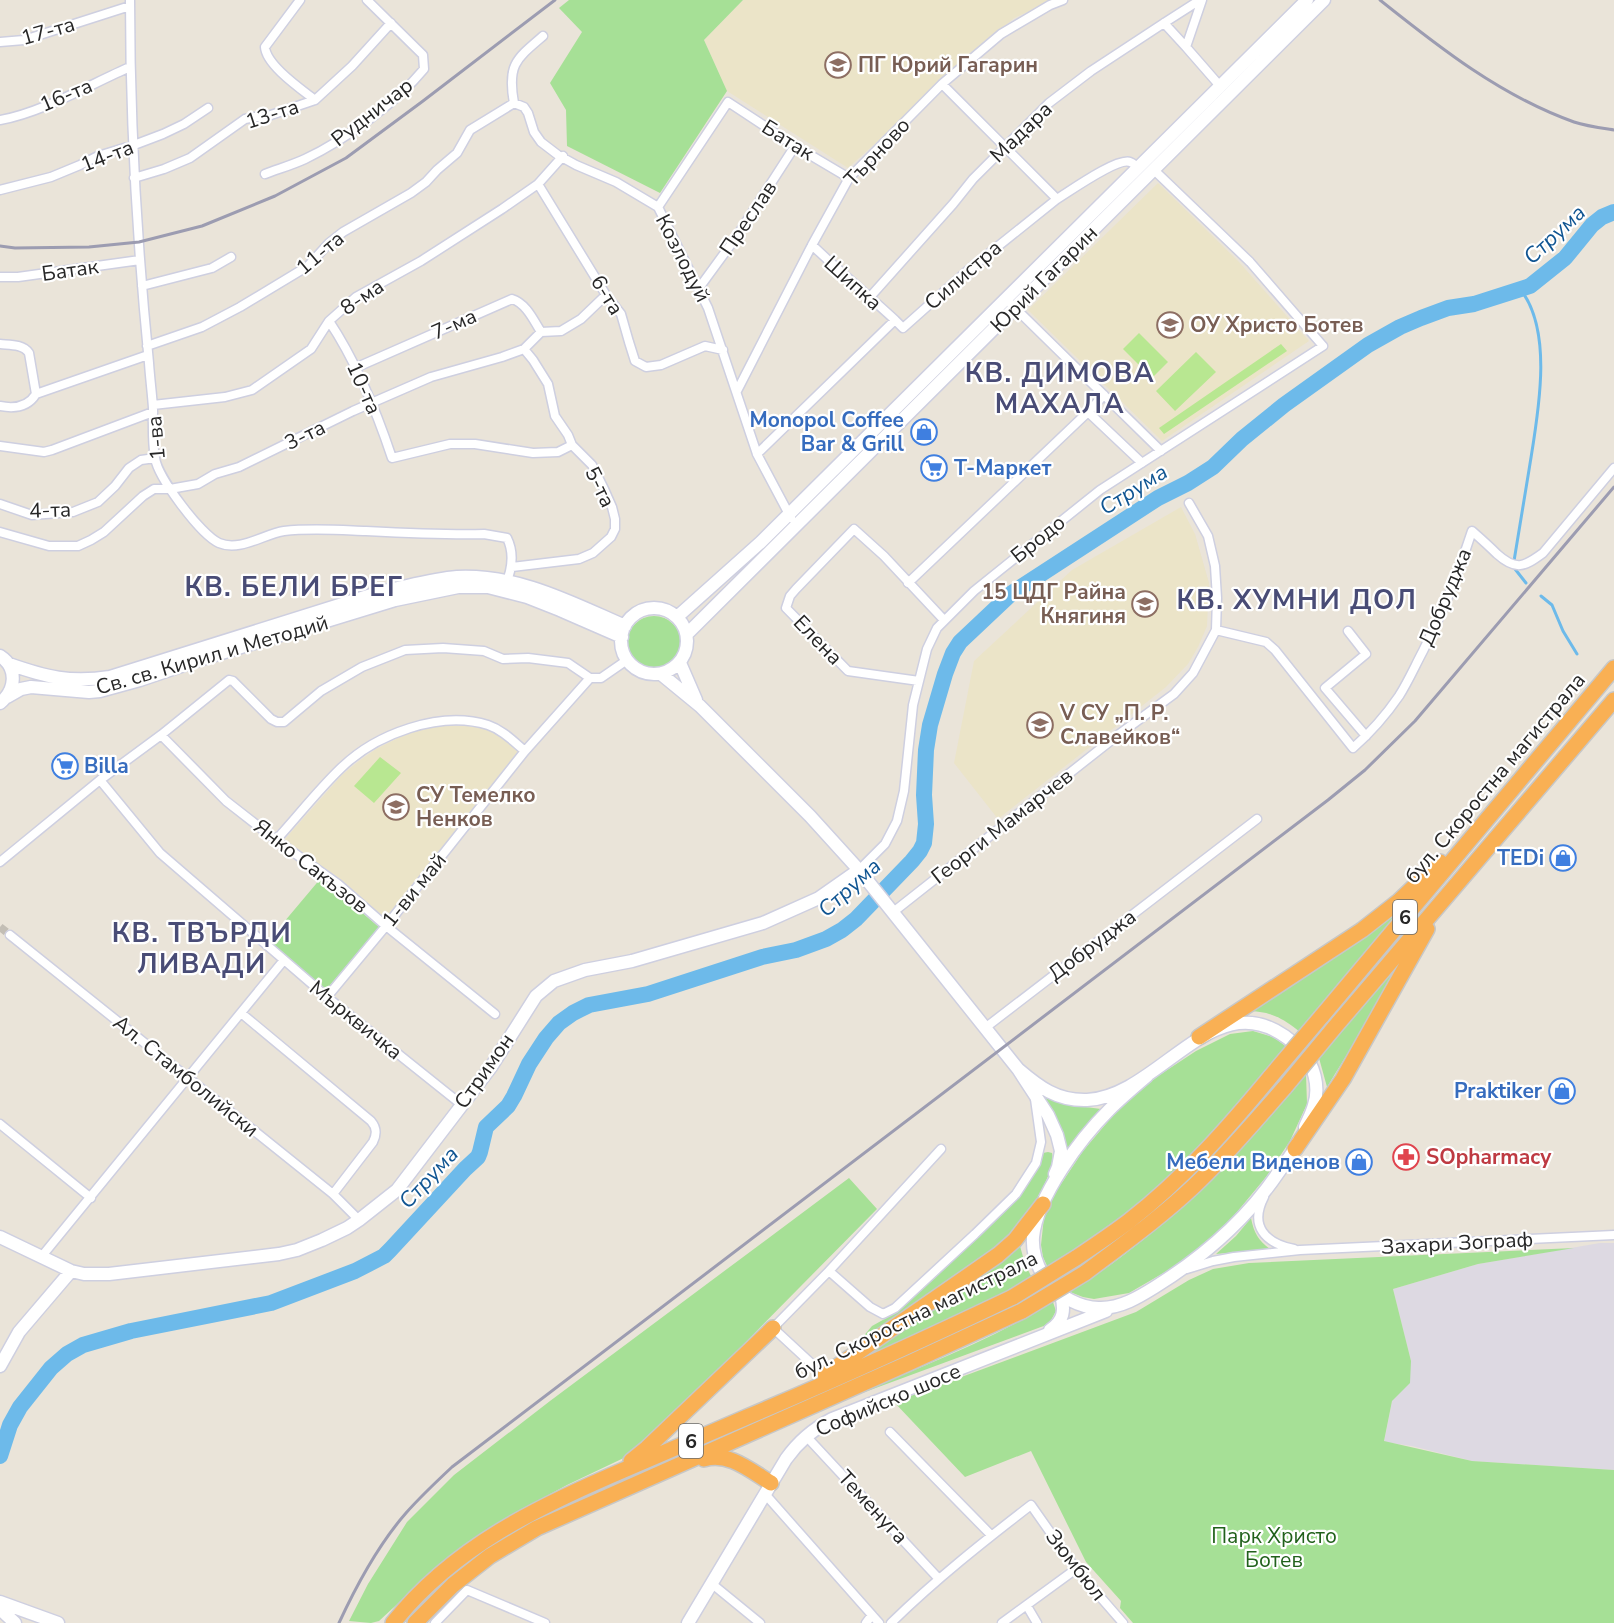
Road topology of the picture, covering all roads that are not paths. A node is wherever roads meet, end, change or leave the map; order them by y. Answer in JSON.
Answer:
{"nodes":[{"id":1,"x":300,"y":0,"type":"edge"},
{"id":2,"x":367,"y":0,"type":"edge"},
{"id":3,"x":1063,"y":0,"type":"edge"},
{"id":4,"x":1201,"y":0,"type":"edge"},
{"id":5,"x":1307,"y":0,"type":"edge"},
{"id":6,"x":1324,"y":0,"type":"edge"},
{"id":7,"x":130,"y":3,"type":"edge"},
{"id":8,"x":1164,"y":22,"type":"junction"},
{"id":9,"x":391,"y":23,"type":"junction"},
{"id":10,"x":543,"y":36,"type":"dead end"},
{"id":11,"x":0,"y":42,"type":"edge"},
{"id":12,"x":1186,"y":47,"type":"junction"},
{"id":13,"x":130,"y":67,"type":"junction"},
{"id":14,"x":942,"y":84,"type":"junction"},
{"id":15,"x":1220,"y":86,"type":"junction"},
{"id":16,"x":315,"y":100,"type":"junction"},
{"id":17,"x":514,"y":103,"type":"junction"},
{"id":18,"x":208,"y":108,"type":"dead end"},
{"id":19,"x":0,"y":120,"type":"edge"},
{"id":20,"x":134,"y":145,"type":"junction"},
{"id":21,"x":795,"y":146,"type":"junction"},
{"id":22,"x":1006,"y":147,"type":"junction"},
{"id":23,"x":562,"y":156,"type":"junction"},
{"id":24,"x":1138,"y":168,"type":"junction"},
{"id":25,"x":1154,"y":170,"type":"junction"},
{"id":26,"x":265,"y":174,"type":"dead end"},
{"id":27,"x":134,"y":178,"type":"junction"},
{"id":28,"x":849,"y":178,"type":"junction"},
{"id":29,"x":538,"y":184,"type":"junction"},
{"id":30,"x":0,"y":190,"type":"edge"},
{"id":31,"x":1057,"y":199,"type":"junction"},
{"id":32,"x":658,"y":207,"type":"junction"},
{"id":33,"x":812,"y":245,"type":"junction"},
{"id":34,"x":231,"y":257,"type":"dead end"},
{"id":35,"x":140,"y":260,"type":"junction"},
{"id":36,"x":0,"y":277,"type":"edge"},
{"id":37,"x":142,"y":286,"type":"junction"},
{"id":38,"x":699,"y":288,"type":"junction"},
{"id":39,"x":606,"y":295,"type":"junction"},
{"id":40,"x":870,"y":297,"type":"junction"},
{"id":41,"x":1006,"y":299,"type":"junction"},
{"id":42,"x":1016,"y":308,"type":"junction"},
{"id":43,"x":895,"y":320,"type":"junction"},
{"id":44,"x":329,"y":321,"type":"junction"},
{"id":45,"x":542,"y":332,"type":"junction"},
{"id":46,"x":0,"y":344,"type":"edge"},
{"id":47,"x":524,"y":349,"type":"junction"},
{"id":48,"x":723,"y":350,"type":"junction"},
{"id":49,"x":148,"y":351,"type":"junction"},
{"id":50,"x":355,"y":368,"type":"junction"},
{"id":51,"x":736,"y":391,"type":"junction"},
{"id":52,"x":36,"y":394,"type":"junction"},
{"id":53,"x":1104,"y":395,"type":"junction"},
{"id":54,"x":373,"y":403,"type":"junction"},
{"id":55,"x":0,"y":406,"type":"edge"},
{"id":56,"x":153,"y":409,"type":"junction"},
{"id":57,"x":1088,"y":412,"type":"junction"},
{"id":58,"x":572,"y":445,"type":"junction"},
{"id":59,"x":0,"y":446,"type":"edge"},
{"id":60,"x":1161,"y":451,"type":"junction"},
{"id":61,"x":757,"y":454,"type":"junction"},
{"id":62,"x":155,"y":458,"type":"junction"},
{"id":63,"x":1142,"y":463,"type":"junction"},
{"id":64,"x":1614,"y":468,"type":"edge"},
{"id":65,"x":170,"y":489,"type":"junction"},
{"id":66,"x":1189,"y":503,"type":"dead end"},
{"id":67,"x":0,"y":504,"type":"edge"},
{"id":68,"x":789,"y":514,"type":"junction"},
{"id":69,"x":795,"y":528,"type":"junction"},
{"id":70,"x":0,"y":532,"type":"edge"},
{"id":71,"x":512,"y":567,"type":"junction"},
{"id":72,"x":908,"y":583,"type":"junction"},
{"id":73,"x":505,"y":585,"type":"junction"},
{"id":74,"x":677,"y":617,"type":"junction"},
{"id":75,"x":944,"y":620,"type":"junction"},
{"id":76,"x":1216,"y":630,"type":"junction"},
{"id":77,"x":1348,"y":631,"type":"dead end"},
{"id":78,"x":623,"y":632,"type":"junction"},
{"id":79,"x":687,"y":634,"type":"junction"},
{"id":80,"x":4,"y":660,"type":"edge"},
{"id":81,"x":627,"y":660,"type":"junction"},
{"id":82,"x":680,"y":663,"type":"junction"},
{"id":83,"x":1614,"y":668,"type":"edge"},
{"id":84,"x":661,"y":674,"type":"junction"},
{"id":85,"x":590,"y":678,"type":"junction"},
{"id":86,"x":919,"y":681,"type":"junction"},
{"id":87,"x":1614,"y":700,"type":"edge"},
{"id":88,"x":2,"y":702,"type":"edge"},
{"id":89,"x":700,"y":706,"type":"junction"},
{"id":90,"x":161,"y":735,"type":"junction"},
{"id":91,"x":1366,"y":736,"type":"junction"},
{"id":92,"x":525,"y":751,"type":"junction"},
{"id":93,"x":100,"y":780,"type":"junction"},
{"id":94,"x":1489,"y":818,"type":"junction"},
{"id":95,"x":1257,"y":819,"type":"dead end"},
{"id":96,"x":276,"y":840,"type":"junction"},
{"id":97,"x":870,"y":861,"type":"joint"},
{"id":98,"x":0,"y":862,"type":"edge"},
{"id":99,"x":862,"y":874,"type":"junction"},
{"id":100,"x":1445,"y":898,"type":"junction"},
{"id":101,"x":889,"y":908,"type":"junction"},
{"id":102,"x":386,"y":926,"type":"junction"},
{"id":103,"x":10,"y":935,"type":"tunnel mouth"},
{"id":104,"x":284,"y":960,"type":"junction"},
{"id":105,"x":327,"y":997,"type":"junction"},
{"id":106,"x":241,"y":1013,"type":"junction"},
{"id":107,"x":495,"y":1014,"type":"dead end"},
{"id":108,"x":985,"y":1028,"type":"junction"},
{"id":109,"x":1199,"y":1037,"type":"junction"},
{"id":110,"x":1018,"y":1069,"type":"junction"},
{"id":111,"x":1147,"y":1076,"type":"junction"},
{"id":112,"x":188,"y":1078,"type":"junction"},
{"id":113,"x":1035,"y":1096,"type":"junction"},
{"id":114,"x":462,"y":1105,"type":"junction"},
{"id":115,"x":0,"y":1124,"type":"edge"},
{"id":116,"x":941,"y":1149,"type":"dead end"},
{"id":117,"x":1295,"y":1149,"type":"junction"},
{"id":118,"x":1269,"y":1186,"type":"junction"},
{"id":119,"x":333,"y":1194,"type":"junction"},
{"id":120,"x":91,"y":1197,"type":"junction"},
{"id":121,"x":1046,"y":1198,"type":"junction"},
{"id":122,"x":359,"y":1220,"type":"junction"},
{"id":123,"x":1614,"y":1235,"type":"edge"},
{"id":124,"x":0,"y":1237,"type":"edge"},
{"id":125,"x":1300,"y":1250,"type":"junction"},
{"id":126,"x":42,"y":1256,"type":"junction"},
{"id":127,"x":71,"y":1271,"type":"junction"},
{"id":128,"x":829,"y":1271,"type":"junction"},
{"id":129,"x":1181,"y":1271,"type":"junction"},
{"id":130,"x":1061,"y":1295,"type":"junction"},
{"id":131,"x":1116,"y":1307,"type":"junction"},
{"id":132,"x":773,"y":1328,"type":"junction"},
{"id":133,"x":1042,"y":1335,"type":"junction"},
{"id":134,"x":813,"y":1365,"type":"dead end"},
{"id":135,"x":0,"y":1366,"type":"edge"},
{"id":136,"x":788,"y":1400,"type":"junction"},
{"id":137,"x":890,"y":1432,"type":"dead end"},
{"id":138,"x":806,"y":1436,"type":"junction"},
{"id":139,"x":669,"y":1469,"type":"junction"},
{"id":140,"x":611,"y":1475,"type":"junction"},
{"id":141,"x":768,"y":1488,"type":"junction"},
{"id":142,"x":991,"y":1535,"type":"junction"},
{"id":143,"x":1076,"y":1569,"type":"junction"},
{"id":144,"x":939,"y":1579,"type":"junction"},
{"id":145,"x":711,"y":1583,"type":"junction"},
{"id":146,"x":0,"y":1602,"type":"edge"},
{"id":147,"x":1027,"y":1606,"type":"junction"},
{"id":148,"x":0,"y":1609,"type":"edge"},
{"id":149,"x":869,"y":1619,"type":"edge"},
{"id":150,"x":15,"y":1623,"type":"edge"},
{"id":151,"x":58,"y":1623,"type":"edge"},
{"id":152,"x":393,"y":1623,"type":"edge"},
{"id":153,"x":415,"y":1623,"type":"edge"},
{"id":154,"x":435,"y":1623,"type":"edge"},
{"id":155,"x":545,"y":1623,"type":"edge"},
{"id":156,"x":688,"y":1623,"type":"edge"},
{"id":157,"x":760,"y":1623,"type":"edge"},
{"id":158,"x":879,"y":1623,"type":"edge"},
{"id":159,"x":891,"y":1623,"type":"edge"},
{"id":160,"x":1002,"y":1623,"type":"edge"},
{"id":161,"x":1037,"y":1623,"type":"edge"},
{"id":162,"x":1123,"y":1623,"type":"edge"}],
"edges":[{"from":1,"to":16,"type":"street"},
{"from":2,"to":9,"type":"street","name":"Рудничар"},
{"from":3,"to":14,"type":"street","name":"Търново"},
{"from":4,"to":8,"type":"street","name":"Мадара"},
{"from":4,"to":12,"type":"street"},
{"from":5,"to":15,"type":"main road","name":"Юрий Гагарин"},
{"from":6,"to":25,"type":"main road","name":"Юрий Гагарин"},
{"from":7,"to":11,"type":"street","name":"17-та"},
{"from":7,"to":13,"type":"street","name":"1-ва"},
{"from":8,"to":12,"type":"street"},
{"from":8,"to":22,"type":"street","name":"Мадара"},
{"from":9,"to":16,"type":"street","name":"13-та"},
{"from":9,"to":26,"type":"street","name":"Рудничар"},
{"from":10,"to":17,"type":"street"},
{"from":12,"to":15,"type":"street"},
{"from":13,"to":19,"type":"street","name":"16-та"},
{"from":13,"to":20,"type":"street","name":"1-ва"},
{"from":14,"to":22,"type":"street"},
{"from":14,"to":28,"type":"street","name":"Търново"},
{"from":15,"to":24,"type":"main road","name":"Юрий Гагарин"},
{"from":16,"to":27,"type":"street","name":"13-та"},
{"from":17,"to":23,"type":"street","name":"Козлодуй"},
{"from":17,"to":49,"type":"street","name":"11-та"},
{"from":18,"to":20,"type":"street","name":"14-та"},
{"from":20,"to":27,"type":"street","name":"1-ва"},
{"from":20,"to":30,"type":"street","name":"14-та"},
{"from":21,"to":28,"type":"street","name":"Батак"},
{"from":21,"to":32,"type":"street","name":"Батак"},
{"from":21,"to":38,"type":"street","name":"Преслав"},
{"from":22,"to":31,"type":"street"},
{"from":22,"to":40,"type":"street","name":"Мадара"},
{"from":23,"to":29,"type":"street","name":"8-ма"},
{"from":23,"to":32,"type":"street","name":"Козлодуй"},
{"from":24,"to":31,"type":"street"},
{"from":24,"to":41,"type":"main road","name":"Юрий Гагарин"},
{"from":25,"to":42,"type":"main road","name":"Юрий Гагарин"},
{"from":25,"to":60,"type":"street","name":"Бродо"},
{"from":27,"to":35,"type":"street","name":"1-ва"},
{"from":28,"to":33,"type":"street","name":"Търново"},
{"from":29,"to":39,"type":"street","name":"6-та"},
{"from":29,"to":44,"type":"street","name":"8-ма"},
{"from":31,"to":43,"type":"street","name":"Силистра"},
{"from":32,"to":38,"type":"street","name":"Козлодуй"},
{"from":33,"to":40,"type":"street","name":"Шипка"},
{"from":33,"to":51,"type":"street","name":"Търново"},
{"from":34,"to":37,"type":"street"},
{"from":35,"to":36,"type":"street","name":"Батак"},
{"from":35,"to":37,"type":"street","name":"1-ва"},
{"from":37,"to":49,"type":"street","name":"1-ва"},
{"from":38,"to":48,"type":"street","name":"Козлодуй"},
{"from":39,"to":45,"type":"street"},
{"from":39,"to":48,"type":"street","name":"6-та"},
{"from":40,"to":43,"type":"street","name":"Шипка"},
{"from":41,"to":42,"type":"street"},
{"from":41,"to":68,"type":"main road","name":"Юрий Гагарин"},
{"from":42,"to":53,"type":"street"},
{"from":42,"to":69,"type":"main road","name":"Юрий Гагарин"},
{"from":43,"to":61,"type":"street"},
{"from":44,"to":50,"type":"street","name":"10-та"},
{"from":44,"to":56,"type":"street","name":"8-ма"},
{"from":45,"to":47,"type":"street","name":"3-та"},
{"from":45,"to":50,"type":"street","name":"7-ма"},
{"from":46,"to":52,"type":"street"},
{"from":47,"to":54,"type":"street","name":"3-та"},
{"from":47,"to":58,"type":"street","name":"5-та"},
{"from":48,"to":51,"type":"street","name":"Козлодуй"},
{"from":49,"to":52,"type":"street","name":"11-та"},
{"from":49,"to":56,"type":"street","name":"1-ва"},
{"from":50,"to":54,"type":"street","name":"10-та"},
{"from":51,"to":61,"type":"street","name":"Козлодуй"},
{"from":52,"to":55,"type":"street","name":"11-та"},
{"from":53,"to":57,"type":"street"},
{"from":53,"to":60,"type":"street"},
{"from":54,"to":58,"type":"street","name":"10-та"},
{"from":54,"to":65,"type":"street","name":"3-та"},
{"from":56,"to":59,"type":"street","name":"8-ма"},
{"from":56,"to":62,"type":"street","name":"1-ва"},
{"from":57,"to":63,"type":"street"},
{"from":57,"to":72,"type":"street"},
{"from":58,"to":71,"type":"street","name":"5-та"},
{"from":60,"to":63,"type":"street","name":"Бродо"},
{"from":61,"to":68,"type":"street","name":"Козлодуй"},
{"from":62,"to":65,"type":"street","name":"1-ва"},
{"from":62,"to":67,"type":"street","name":"4-та"},
{"from":63,"to":75,"type":"street","name":"Бродо"},
{"from":64,"to":91,"type":"street","name":"Добруджа"},
{"from":65,"to":70,"type":"street","name":"3-та"},
{"from":65,"to":71,"type":"street","name":"1-ва"},
{"from":66,"to":76,"type":"street","name":"Георги Мамарчев"},
{"from":68,"to":69,"type":"street","name":"Козлодуй"},
{"from":68,"to":74,"type":"main road","name":"Юрий Гагарин"},
{"from":69,"to":79,"type":"main road","name":"Юрий Гагарин"},
{"from":71,"to":73,"type":"street","name":"1-ва"},
{"from":72,"to":75,"type":"street"},
{"from":72,"to":86,"type":"street","name":"Елена"},
{"from":73,"to":78,"type":"main road","name":"Св. св. Кирил и Методий"},
{"from":73,"to":80,"type":"main road","name":"Св. св. Кирил и Методий"},
{"from":73,"to":88,"type":"main road","name":"Св. св. Кирил и Методий"},
{"from":74,"to":78,"type":"main road"},
{"from":74,"to":79,"type":"main road"},
{"from":75,"to":86,"type":"street","name":"Бродо"},
{"from":76,"to":91,"type":"street"},
{"from":76,"to":101,"type":"street","name":"Георги Мамарчев"},
{"from":77,"to":91,"type":"street"},
{"from":78,"to":81,"type":"main road"},
{"from":79,"to":82,"type":"main road"},
{"from":80,"to":88,"type":"main road"},
{"from":81,"to":84,"type":"main road"},
{"from":81,"to":85,"type":"street","name":"1-ви май"},
{"from":82,"to":84,"type":"main road"},
{"from":82,"to":89,"type":"main road"},
{"from":83,"to":94,"type":"highway","name":"бул. Скоростна магистрала","number":"6"},
{"from":84,"to":89,"type":"main road"},
{"from":85,"to":90,"type":"street"},
{"from":85,"to":92,"type":"street","name":"1-ви май"},
{"from":86,"to":97,"type":"street","name":"Бродо"},
{"from":87,"to":100,"type":"highway","name":"бул. Скоростна магистрала","number":"6"},
{"from":89,"to":99,"type":"main road"},
{"from":90,"to":93,"type":"street"},
{"from":90,"to":96,"type":"street","name":"Янко Сакъзов"},
{"from":92,"to":96,"type":"street"},
{"from":92,"to":102,"type":"street","name":"1-ви май"},
{"from":93,"to":98,"type":"street"},
{"from":93,"to":104,"type":"street","name":"Мърквичка"},
{"from":94,"to":109,"type":"highway"},
{"from":94,"to":136,"type":"highway","name":"бул. Скоростна магистрала","number":"6","bridge":true},
{"from":95,"to":108,"type":"street","name":"Добруджа"},
{"from":96,"to":102,"type":"street","name":"Янко Сакъзов"},
{"from":97,"to":99,"type":"street","name":"Стримон"},
{"from":99,"to":101,"type":"main road"},
{"from":99,"to":114,"type":"main road","name":"Стримон"},
{"from":100,"to":117,"type":"highway"},
{"from":100,"to":139,"type":"highway","name":"бул. Скоростна магистрала","number":"6","bridge":true},
{"from":101,"to":108,"type":"main road"},
{"from":102,"to":105,"type":"street","name":"1-ви май"},
{"from":102,"to":107,"type":"street","name":"Янко Сакъзов"},
{"from":103,"to":112,"type":"street","name":"Ал. Стамболийски"},
{"from":104,"to":105,"type":"street","name":"Мърквичка"},
{"from":104,"to":106,"type":"street"},
{"from":105,"to":114,"type":"street","name":"Мърквичка"},
{"from":106,"to":112,"type":"street"},
{"from":106,"to":119,"type":"street"},
{"from":108,"to":110,"type":"main road"},
{"from":109,"to":111,"type":"main road","name":"Софийско шосе"},
{"from":109,"to":117,"type":"main road","name":"Софийско шосе"},
{"from":110,"to":111,"type":"main road"},
{"from":110,"to":113,"type":"main road"},
{"from":111,"to":121,"type":"main road"},
{"from":112,"to":119,"type":"street","name":"Ал. Стамболийски"},
{"from":112,"to":120,"type":"street"},
{"from":113,"to":121,"type":"main road"},
{"from":113,"to":128,"type":"street"},
{"from":114,"to":122,"type":"main road","name":"Стримон"},
{"from":115,"to":120,"type":"street"},
{"from":116,"to":128,"type":"street"},
{"from":117,"to":118,"type":"main road","name":"Софийско шосе"},
{"from":118,"to":125,"type":"street","name":"Захари Зограф"},
{"from":118,"to":129,"type":"main road","name":"Софийско шосе"},
{"from":119,"to":122,"type":"street","name":"Ал. Стамболийски"},
{"from":120,"to":126,"type":"street"},
{"from":121,"to":130,"type":"main road"},
{"from":121,"to":136,"type":"highway"},
{"from":122,"to":127,"type":"main road","name":"Стримон"},
{"from":123,"to":125,"type":"street","name":"Захари Зограф"},
{"from":124,"to":126,"type":"main road"},
{"from":125,"to":129,"type":"street","name":"Захари Зограф"},
{"from":126,"to":127,"type":"main road"},
{"from":127,"to":135,"type":"main road"},
{"from":128,"to":132,"type":"street"},
{"from":129,"to":131,"type":"main road","name":"Софийско шосе"},
{"from":130,"to":131,"type":"main road"},
{"from":130,"to":133,"type":"main road","name":"Софийско шосе"},
{"from":131,"to":133,"type":"main road","name":"Софийско шосе"},
{"from":132,"to":134,"type":"street"},
{"from":132,"to":140,"type":"highway"},
{"from":133,"to":138,"type":"main road","name":"Софийско шосе"},
{"from":136,"to":140,"type":"highway","name":"бул. Скоростна магистрала","number":"6"},
{"from":137,"to":142,"type":"street"},
{"from":138,"to":141,"type":"main road","name":"Софийско шосе"},
{"from":138,"to":144,"type":"street","name":"Теменуга"},
{"from":139,"to":141,"type":"highway"},
{"from":139,"to":153,"type":"highway","name":"бул. Скоростна магистрала","number":"6"},
{"from":140,"to":152,"type":"highway","name":"бул. Скоростна магистрала","number":"6"},
{"from":141,"to":145,"type":"main road","name":"Софийско шосе"},
{"from":141,"to":149,"type":"street"},
{"from":142,"to":143,"type":"street","name":"Зюмбюл"},
{"from":142,"to":144,"type":"street"},
{"from":143,"to":147,"type":"street"},
{"from":143,"to":162,"type":"street","name":"Зюмбюл"},
{"from":144,"to":159,"type":"street"},
{"from":145,"to":156,"type":"main road","name":"Софийско шосе"},
{"from":145,"to":157,"type":"street"},
{"from":146,"to":151,"type":"main road"},
{"from":147,"to":160,"type":"street"},
{"from":147,"to":161,"type":"street"},
{"from":148,"to":150,"type":"main road"},
{"from":149,"to":158,"type":"street"},
{"from":154,"to":155,"type":"street"}]}
